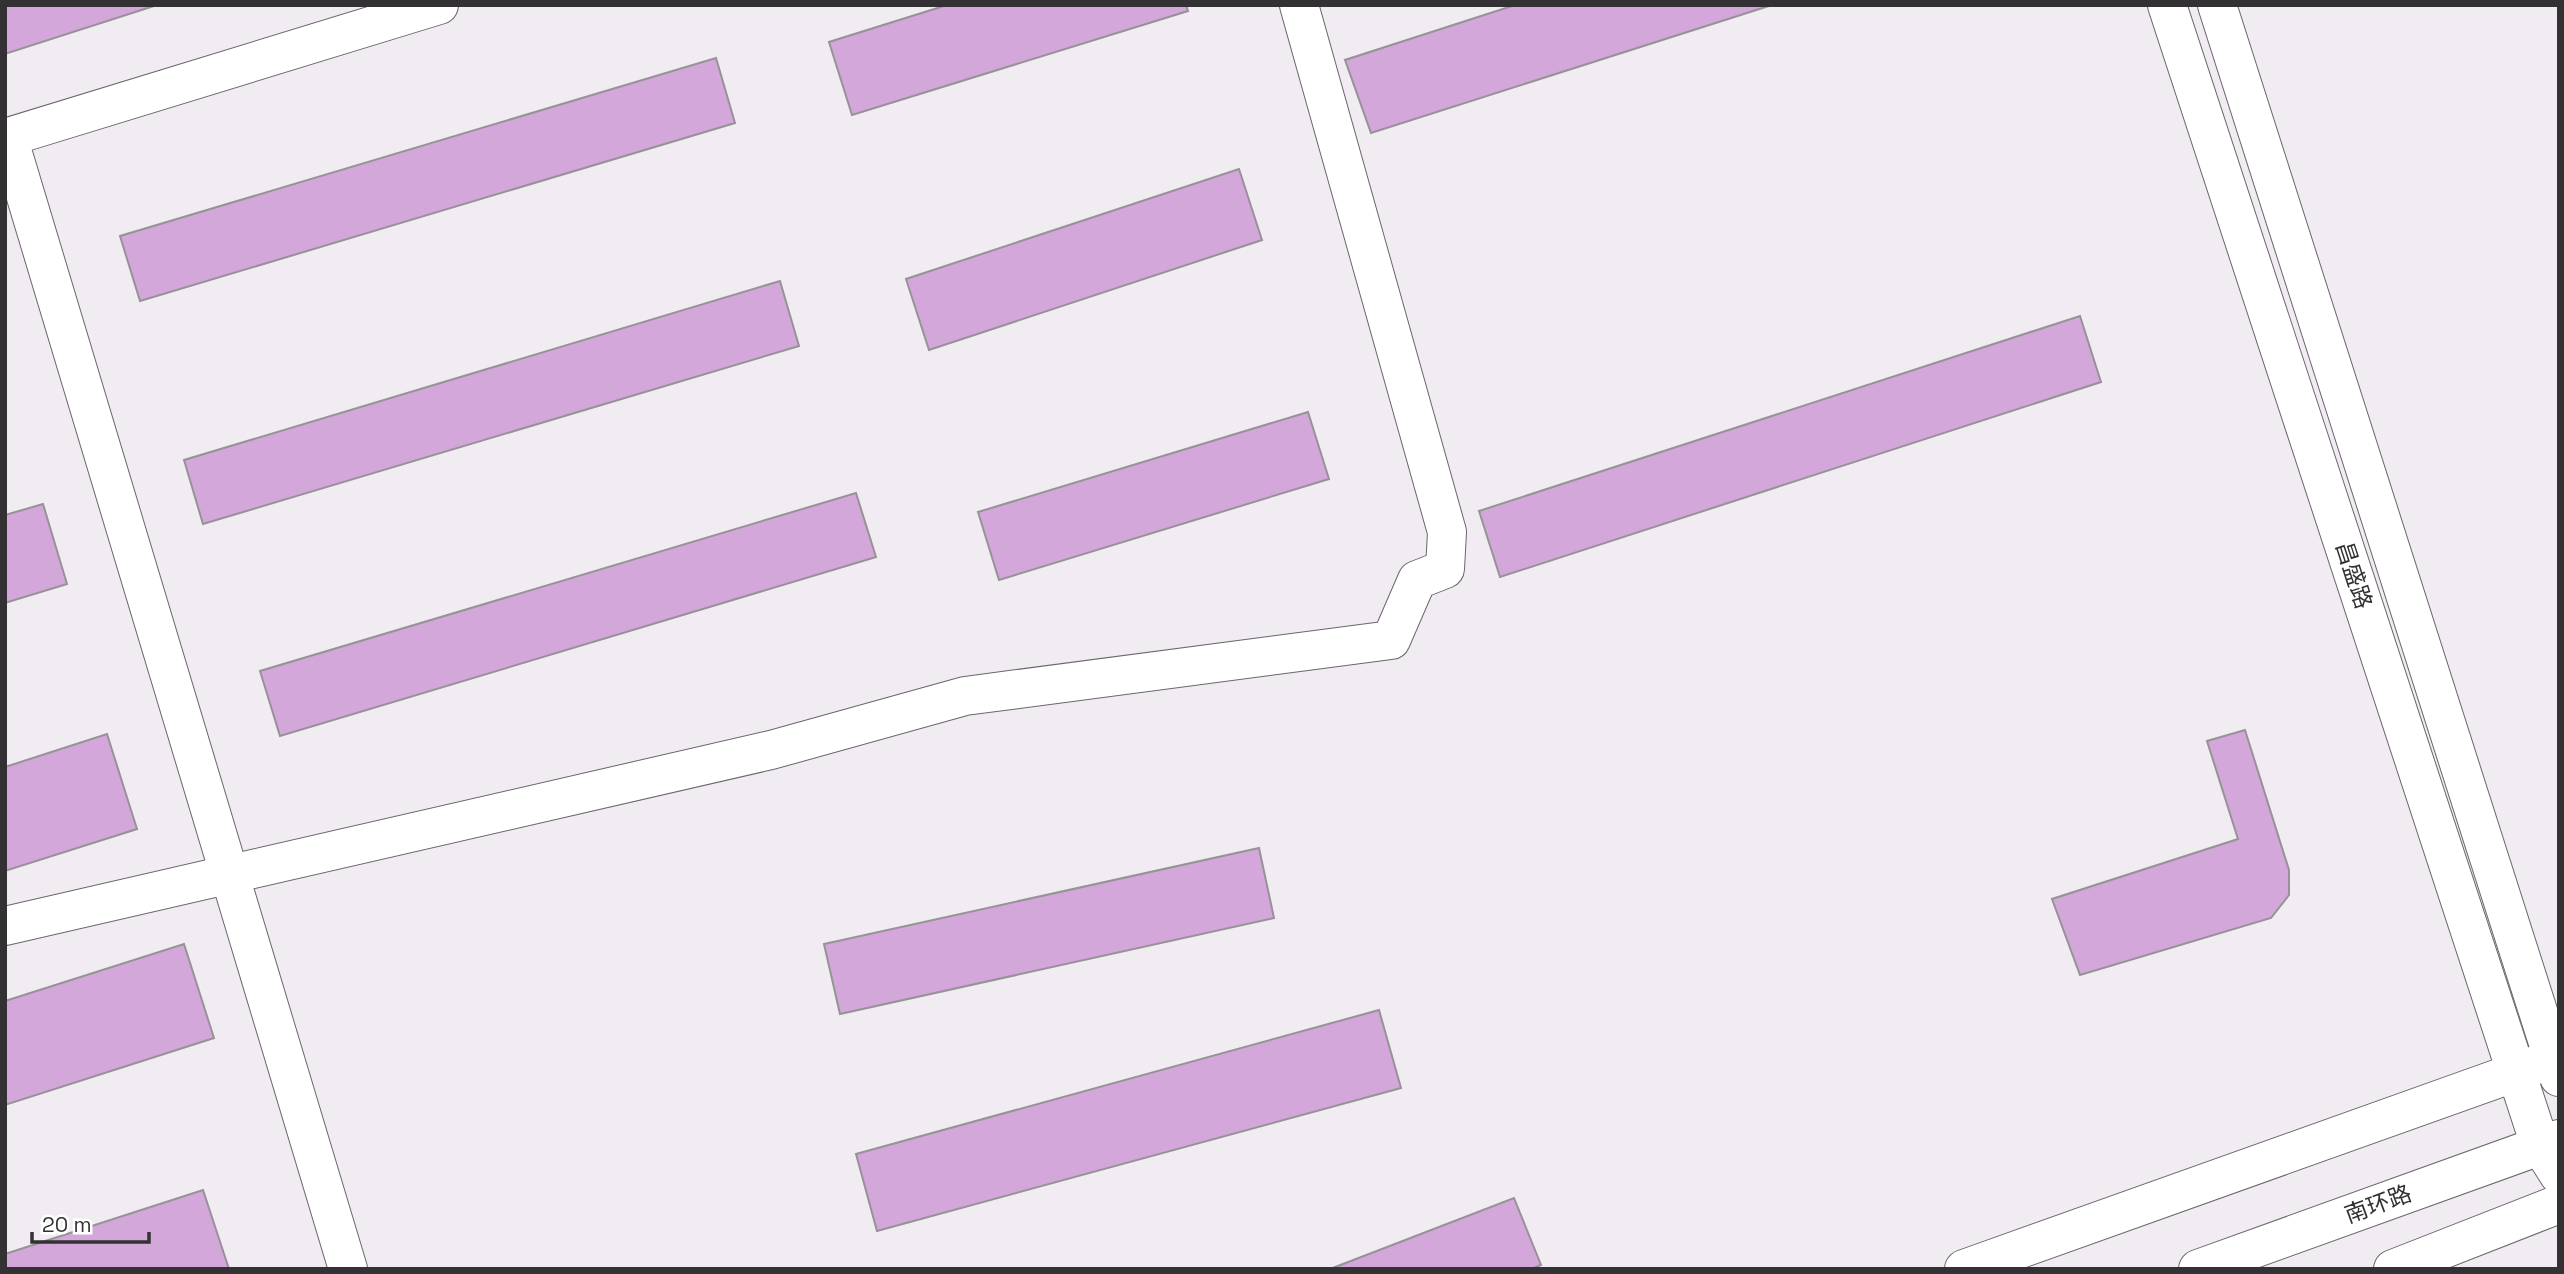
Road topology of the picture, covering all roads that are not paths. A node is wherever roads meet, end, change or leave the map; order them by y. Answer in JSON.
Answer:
{"nodes":[{"id":1,"x":439,"y":5,"type":"edge"},
{"id":2,"x":1299,"y":5,"type":"edge"},
{"id":3,"x":2167,"y":5,"type":"edge"},
{"id":4,"x":2217,"y":5,"type":"edge"},
{"id":5,"x":7,"y":138,"type":"edge"},
{"id":6,"x":229,"y":875,"type":"junction"},
{"id":7,"x":5,"y":926,"type":"edge"},
{"id":8,"x":2557,"y":1064,"type":"edge"},
{"id":9,"x":2516,"y":1072,"type":"junction"},
{"id":10,"x":2552,"y":1153,"type":"edge"},
{"id":11,"x":2559,"y":1204,"type":"edge"},
{"id":12,"x":348,"y":1269,"type":"edge"},
{"id":13,"x":1964,"y":1269,"type":"edge"},
{"id":14,"x":2198,"y":1269,"type":"edge"},
{"id":15,"x":2393,"y":1269,"type":"edge"}],
"edges":[{"from":1,"to":5,"type":"street"},
{"from":2,"to":6,"type":"street"},
{"from":3,"to":9,"type":"street","name":"昌盛路"},
{"from":4,"to":8,"type":"street","name":"昌盛路"},
{"from":5,"to":6,"type":"street"},
{"from":6,"to":7,"type":"street"},
{"from":6,"to":12,"type":"street"},
{"from":8,"to":9,"type":"street"},
{"from":9,"to":10,"type":"street","name":"昌盛路"},
{"from":9,"to":13,"type":"street"},
{"from":10,"to":14,"type":"street","name":"南环路"},
{"from":11,"to":15,"type":"street"}]}
